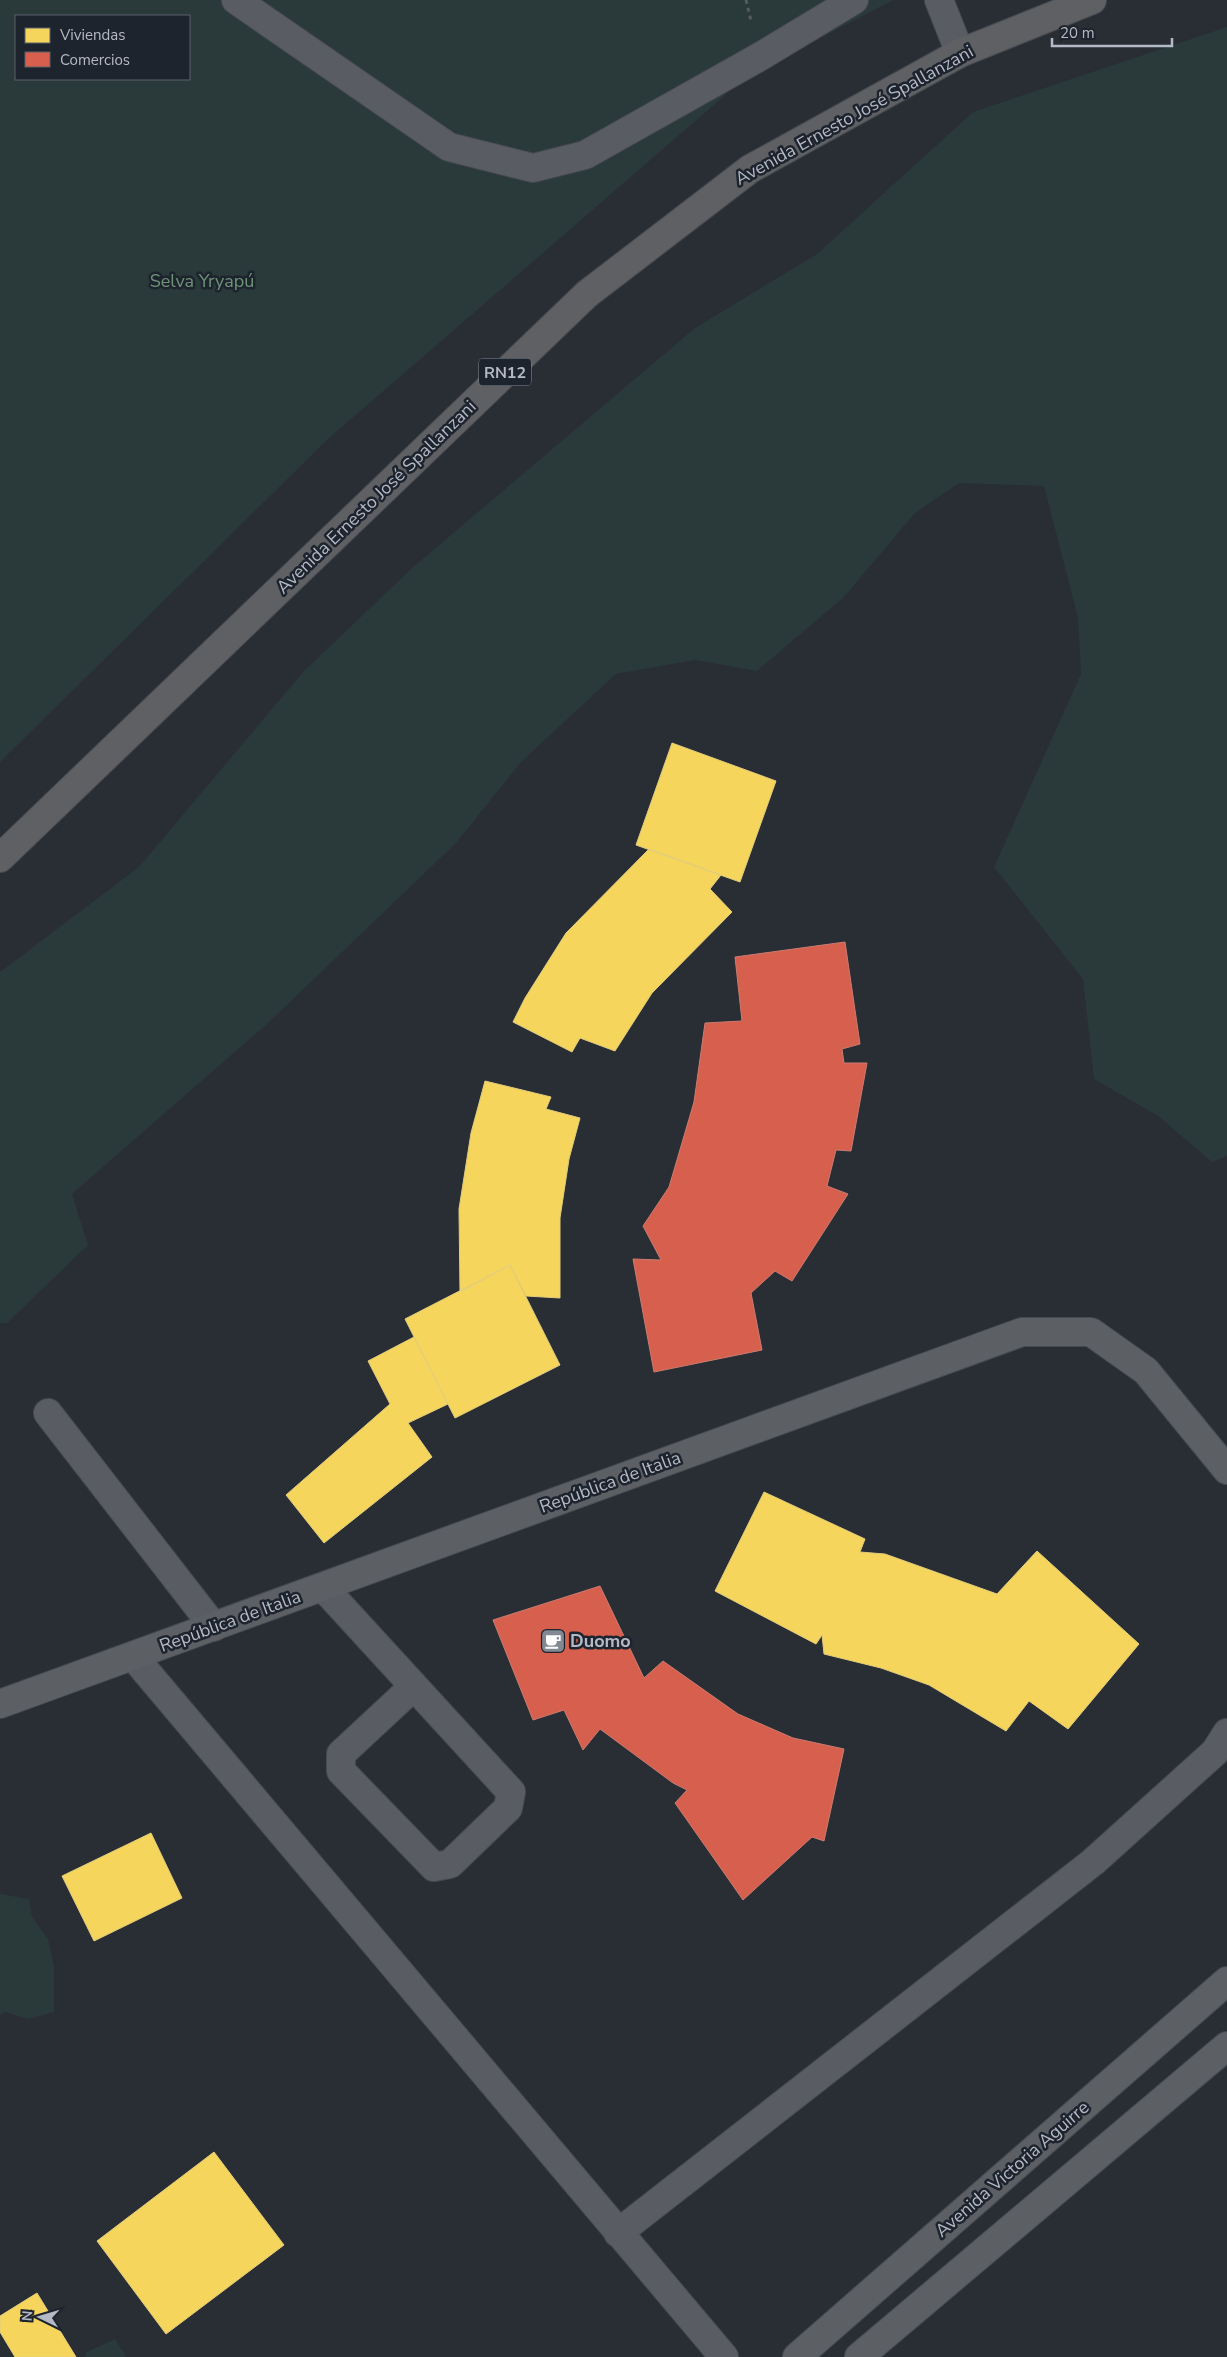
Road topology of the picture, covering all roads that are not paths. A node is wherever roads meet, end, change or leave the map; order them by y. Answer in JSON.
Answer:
{"nodes":[{"id":1,"x":236,"y":0,"type":"edge"},
{"id":2,"x":854,"y":0,"type":"edge"},
{"id":3,"x":939,"y":0,"type":"edge"},
{"id":4,"x":1092,"y":0,"type":"edge"},
{"id":5,"x":960,"y":53,"type":"junction"},
{"id":6,"x":0,"y":858,"type":"edge"},
{"id":7,"x":48,"y":1413,"type":"dead end"},
{"id":8,"x":1227,"y":1470,"type":"edge"},
{"id":9,"x":323,"y":1587,"type":"junction"},
{"id":10,"x":214,"y":1627,"type":"junction"},
{"id":11,"x":133,"y":1656,"type":"junction"},
{"id":12,"x":413,"y":1687,"type":"junction"},
{"id":13,"x":0,"y":1704,"type":"edge"},
{"id":14,"x":1227,"y":1732,"type":"edge"},
{"id":15,"x":1227,"y":1981,"type":"edge"},
{"id":16,"x":1227,"y":2046,"type":"edge"},
{"id":17,"x":618,"y":2233,"type":"junction"},
{"id":18,"x":724,"y":2357,"type":"edge"},
{"id":19,"x":798,"y":2357,"type":"edge"},
{"id":20,"x":859,"y":2357,"type":"edge"}],
"edges":[{"from":1,"to":2,"type":"street"},
{"from":3,"to":5,"type":"street"},
{"from":4,"to":5,"type":"highway","name":"Avenida Ernesto José Spallanzani","number":"RN12"},
{"from":5,"to":6,"type":"highway","name":"Avenida Ernesto José Spallanzani","number":"RN12"},
{"from":7,"to":10,"type":"street"},
{"from":8,"to":9,"type":"main road","name":"República de Italia"},
{"from":9,"to":10,"type":"main road","name":"República de Italia"},
{"from":9,"to":12,"type":"street"},
{"from":10,"to":11,"type":"main road","name":"República de Italia"},
{"from":11,"to":13,"type":"main road","name":"República de Italia"},
{"from":11,"to":17,"type":"street"},
{"from":12,"to":12,"type":"street"},
{"from":14,"to":17,"type":"street"},
{"from":15,"to":19,"type":"main road","name":"Avenida Victoria Aguirre"},
{"from":16,"to":20,"type":"main road"},
{"from":17,"to":18,"type":"street"}]}
